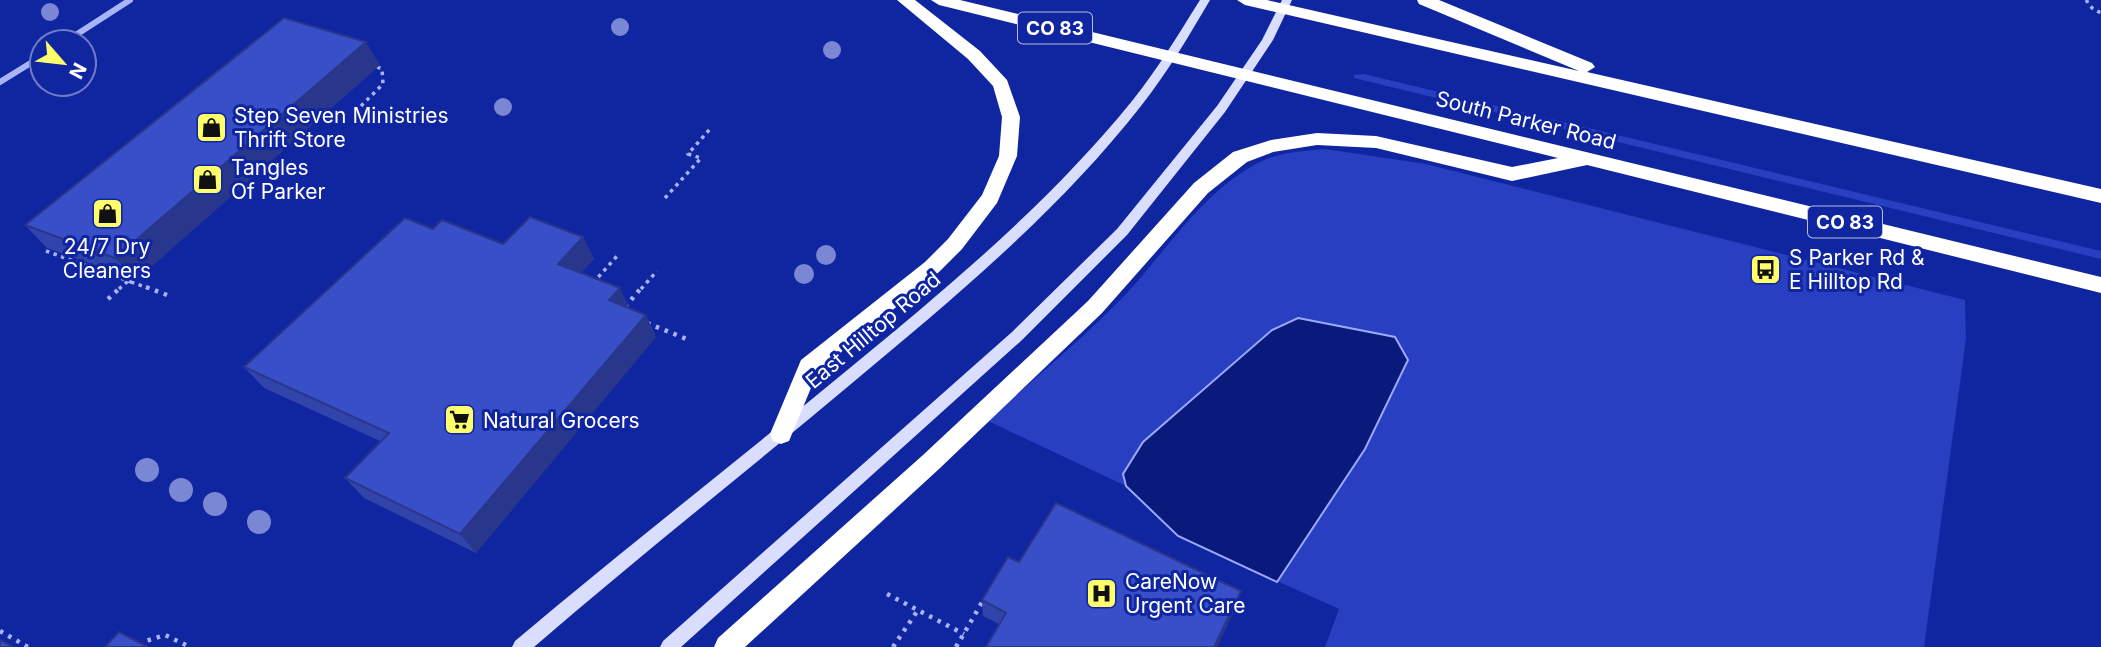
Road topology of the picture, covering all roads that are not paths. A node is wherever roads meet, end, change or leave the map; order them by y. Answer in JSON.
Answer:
{"nodes":[{"id":1,"x":130,"y":0,"type":"edge"},
{"id":2,"x":905,"y":0,"type":"edge"},
{"id":3,"x":939,"y":0,"type":"edge"},
{"id":4,"x":1205,"y":0,"type":"edge"},
{"id":5,"x":1245,"y":0,"type":"edge"},
{"id":6,"x":1425,"y":0,"type":"edge"},
{"id":7,"x":1285,"y":4,"type":"edge"},
{"id":8,"x":87,"y":28,"type":"edge"},
{"id":9,"x":1171,"y":56,"type":"junction"},
{"id":10,"x":28,"y":65,"type":"edge"},
{"id":11,"x":1245,"y":74,"type":"junction"},
{"id":12,"x":0,"y":82,"type":"edge"},
{"id":13,"x":1653,"y":93,"type":"junction"},
{"id":14,"x":1589,"y":159,"type":"junction"},
{"id":15,"x":2101,"y":196,"type":"edge"},
{"id":16,"x":2101,"y":285,"type":"edge"},
{"id":17,"x":781,"y":434,"type":"junction"},
{"id":18,"x":521,"y":647,"type":"edge"},
{"id":19,"x":669,"y":647,"type":"edge"},
{"id":20,"x":727,"y":647,"type":"edge"}],
"edges":[{"from":1,"to":8,"type":"street"},
{"from":2,"to":17,"type":"highway"},
{"from":3,"to":9,"type":"highway","name":"South Parker Road","number":"CO 83"},
{"from":4,"to":9,"type":"main road","name":"East Hilltop Road"},
{"from":5,"to":7,"type":"highway"},
{"from":6,"to":13,"type":"highway"},
{"from":7,"to":11,"type":"main road"},
{"from":7,"to":13,"type":"highway"},
{"from":9,"to":11,"type":"highway","name":"South Parker Road","number":"CO 83"},
{"from":9,"to":17,"type":"main road","name":"East Hilltop Road"},
{"from":10,"to":12,"type":"street"},
{"from":11,"to":14,"type":"highway","name":"South Parker Road","number":"CO 83"},
{"from":11,"to":19,"type":"main road"},
{"from":13,"to":15,"type":"highway"},
{"from":14,"to":16,"type":"highway","name":"South Parker Road","number":"CO 83"},
{"from":14,"to":20,"type":"highway"},
{"from":17,"to":18,"type":"main road","name":"East Hilltop Road"}]}
